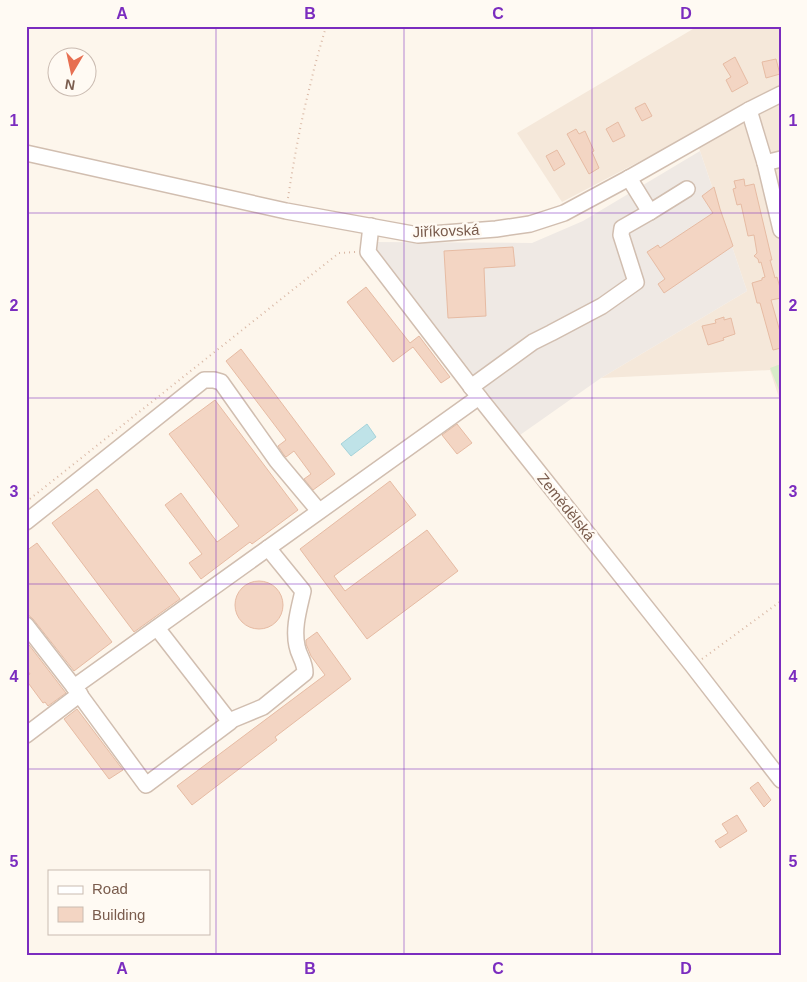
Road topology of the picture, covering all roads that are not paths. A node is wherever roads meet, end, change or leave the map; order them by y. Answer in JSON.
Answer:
{"nodes":[{"id":1,"x":781,"y":94,"type":"edge"},
{"id":2,"x":749,"y":110,"type":"junction"},
{"id":3,"x":26,"y":153,"type":"edge"},
{"id":4,"x":781,"y":159,"type":"edge"},
{"id":5,"x":765,"y":163,"type":"junction"},
{"id":6,"x":629,"y":178,"type":"junction"},
{"id":7,"x":687,"y":189,"type":"dead end"},
{"id":8,"x":650,"y":212,"type":"junction"},
{"id":9,"x":371,"y":226,"type":"junction"},
{"id":10,"x":781,"y":230,"type":"edge"},
{"id":11,"x":475,"y":392,"type":"junction"},
{"id":12,"x":319,"y":512,"type":"junction"},
{"id":13,"x":26,"y":522,"type":"edge"},
{"id":14,"x":268,"y":548,"type":"junction"},
{"id":15,"x":26,"y":625,"type":"edge"},
{"id":16,"x":157,"y":628,"type":"junction"},
{"id":17,"x":77,"y":691,"type":"junction"},
{"id":18,"x":234,"y":719,"type":"dead end"},
{"id":19,"x":26,"y":735,"type":"edge"},
{"id":20,"x":781,"y":780,"type":"edge"}],
"edges":[{"from":1,"to":2,"type":"street","name":"Jiříkovská"},
{"from":2,"to":5,"type":"street"},
{"from":2,"to":6,"type":"street","name":"Jiříkovská"},
{"from":3,"to":9,"type":"street","name":"Jiříkovská"},
{"from":4,"to":5,"type":"street"},
{"from":5,"to":10,"type":"street"},
{"from":6,"to":8,"type":"street"},
{"from":6,"to":9,"type":"street","name":"Jiříkovská"},
{"from":7,"to":8,"type":"street"},
{"from":8,"to":11,"type":"street"},
{"from":9,"to":11,"type":"street","name":"Zemědělská"},
{"from":11,"to":12,"type":"street"},
{"from":11,"to":20,"type":"street","name":"Zemědělská"},
{"from":12,"to":13,"type":"street"},
{"from":12,"to":14,"type":"street"},
{"from":14,"to":16,"type":"street"},
{"from":14,"to":18,"type":"street"},
{"from":15,"to":17,"type":"street"},
{"from":16,"to":17,"type":"street"},
{"from":16,"to":17,"type":"street"},
{"from":17,"to":19,"type":"street"}]}
